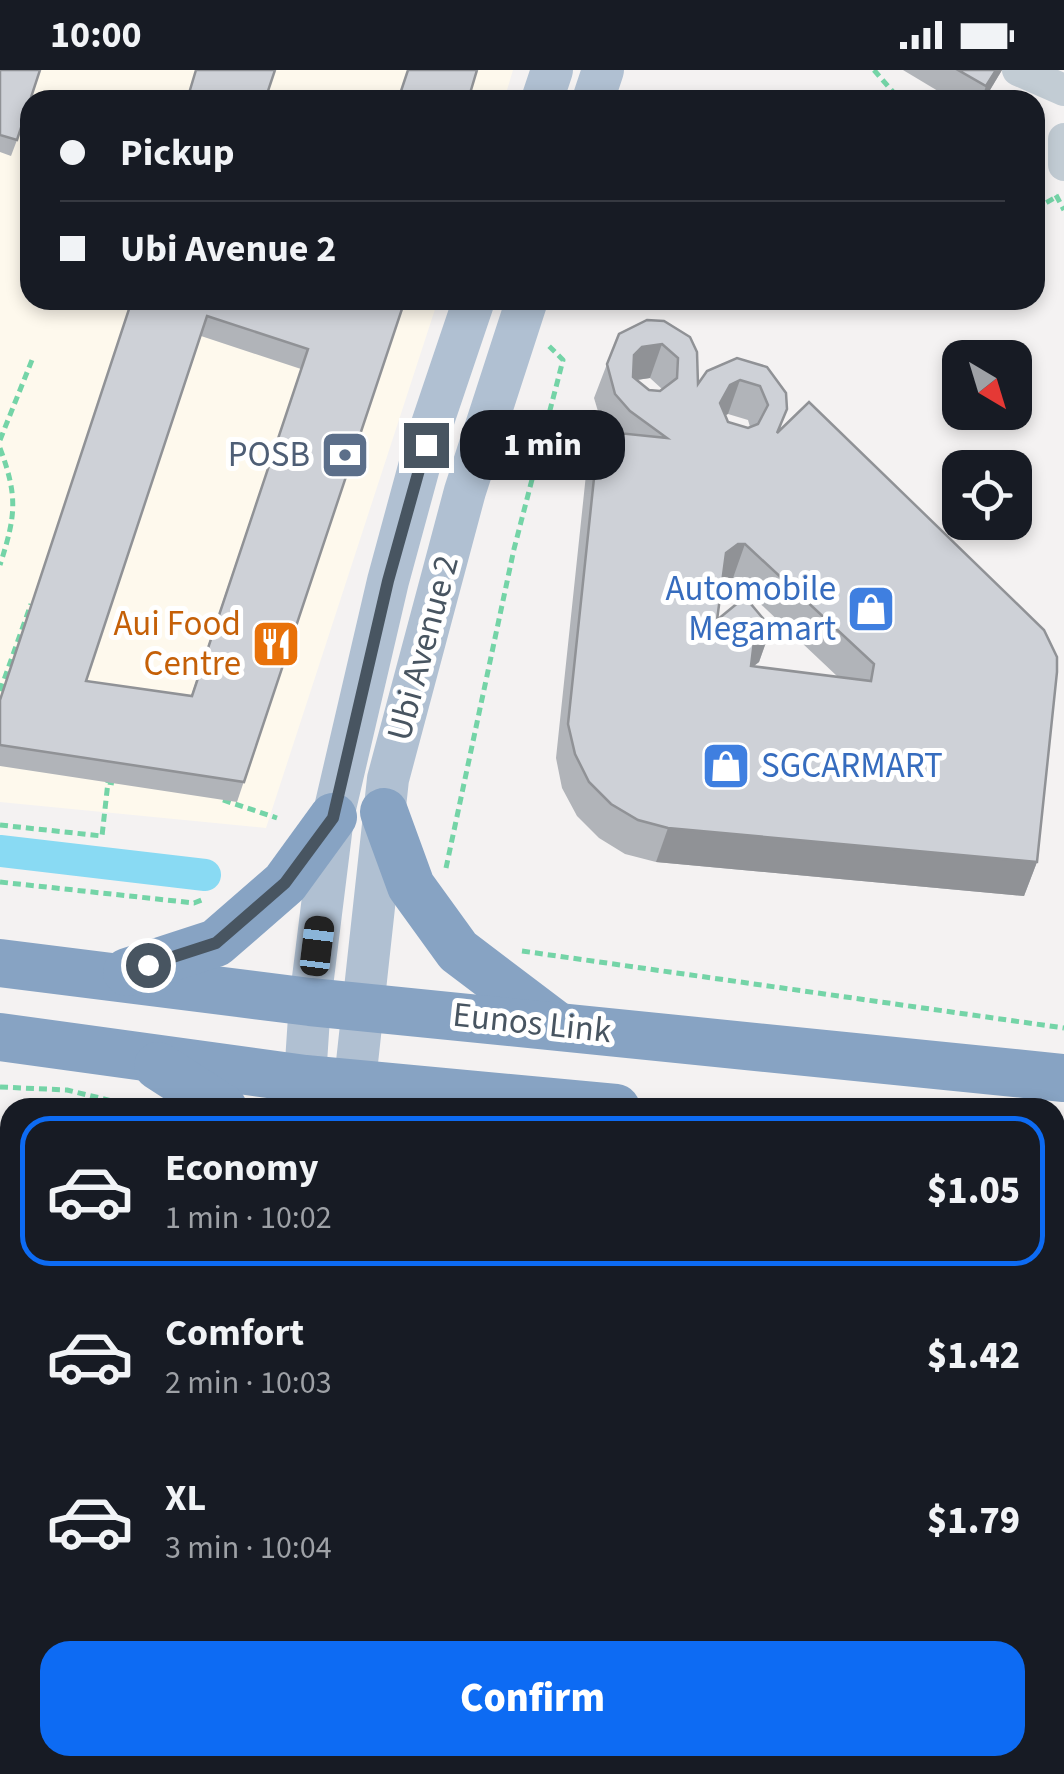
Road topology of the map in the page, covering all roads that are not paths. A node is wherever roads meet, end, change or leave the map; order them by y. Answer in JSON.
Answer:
{"nodes":[{"id":1,"x":1018,"y":70,"type":"edge"},
{"id":2,"x":1064,"y":90,"type":"edge"},
{"id":3,"x":1064,"y":139,"type":"edge"},
{"id":4,"x":1064,"y":166,"type":"edge"},
{"id":5,"x":471,"y":310,"type":"edge"},
{"id":6,"x":525,"y":310,"type":"edge"},
{"id":7,"x":384,"y":812,"type":"junction"},
{"id":8,"x":333,"y":818,"type":"junction"},
{"id":9,"x":0,"y":963,"type":"edge"},
{"id":10,"x":114,"y":976,"type":"junction"},
{"id":11,"x":310,"y":1002,"type":"junction"},
{"id":12,"x":360,"y":1006,"type":"junction"},
{"id":13,"x":557,"y":1026,"type":"junction"},
{"id":14,"x":0,"y":1037,"type":"edge"},
{"id":15,"x":142,"y":1056,"type":"junction"},
{"id":16,"x":1064,"y":1078,"type":"edge"},
{"id":17,"x":304,"y":1093,"type":"edge"},
{"id":18,"x":354,"y":1095,"type":"edge"},
{"id":19,"x":207,"y":1098,"type":"edge"},
{"id":20,"x":415,"y":1098,"type":"edge"}],
"edges":[{"from":1,"to":2,"type":"street"},
{"from":3,"to":4,"type":"street"},
{"from":5,"to":8,"type":"main road","name":"Ubi Avenue 2"},
{"from":6,"to":7,"type":"main road","name":"Ubi Avenue 2"},
{"from":7,"to":12,"type":"main road","name":"Ubi Avenue 2"},
{"from":7,"to":13,"type":"highway"},
{"from":8,"to":10,"type":"highway"},
{"from":8,"to":11,"type":"main road","name":"Ubi Avenue 2"},
{"from":9,"to":10,"type":"highway","name":"Eunos Link"},
{"from":10,"to":11,"type":"highway","name":"Eunos Link"},
{"from":11,"to":12,"type":"highway","name":"Eunos Link"},
{"from":11,"to":17,"type":"main road","name":"Ubi Avenue 2"},
{"from":12,"to":13,"type":"highway","name":"Eunos Link"},
{"from":12,"to":18,"type":"main road","name":"Ubi Avenue 2"},
{"from":13,"to":16,"type":"highway","name":"Eunos Link"},
{"from":14,"to":15,"type":"highway"},
{"from":15,"to":17,"type":"highway"},
{"from":15,"to":19,"type":"highway"},
{"from":17,"to":18,"type":"highway"},
{"from":18,"to":20,"type":"highway"}]}
